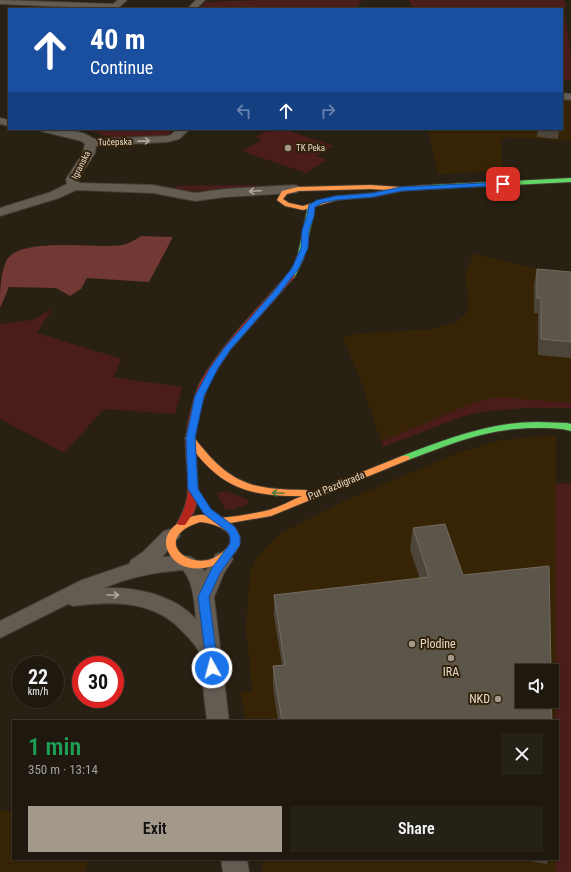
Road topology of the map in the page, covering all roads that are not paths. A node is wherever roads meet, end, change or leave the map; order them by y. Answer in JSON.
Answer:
{"nodes":[{"id":1,"x":123,"y":0,"type":"edge"},
{"id":2,"x":201,"y":0,"type":"edge"},
{"id":3,"x":0,"y":1,"type":"edge"},
{"id":4,"x":192,"y":8,"type":"edge"},
{"id":5,"x":49,"y":130,"type":"edge"},
{"id":6,"x":183,"y":130,"type":"edge"},
{"id":7,"x":91,"y":143,"type":"junction"},
{"id":8,"x":571,"y":180,"type":"edge"},
{"id":9,"x":74,"y":186,"type":"junction"},
{"id":10,"x":298,"y":189,"type":"junction"},
{"id":11,"x":401,"y":189,"type":"junction"},
{"id":12,"x":204,"y":197,"type":"junction"},
{"id":13,"x":316,"y":204,"type":"junction"},
{"id":14,"x":291,"y":206,"type":"junction"},
{"id":15,"x":0,"y":212,"type":"edge"},
{"id":16,"x":301,"y":223,"type":"junction"},
{"id":17,"x":570,"y":427,"type":"edge"},
{"id":18,"x":190,"y":438,"type":"junction"},
{"id":19,"x":193,"y":489,"type":"junction"},
{"id":20,"x":317,"y":492,"type":"junction"},
{"id":21,"x":268,"y":514,"type":"junction"},
{"id":22,"x":218,"y":520,"type":"junction"},
{"id":23,"x":252,"y":524,"type":"dead end"},
{"id":24,"x":176,"y":530,"type":"junction"},
{"id":25,"x":244,"y":531,"type":"dead end"},
{"id":26,"x":229,"y":552,"type":"junction"},
{"id":27,"x":186,"y":563,"type":"junction"},
{"id":28,"x":133,"y":569,"type":"junction"},
{"id":29,"x":204,"y":597,"type":"junction"},
{"id":30,"x":61,"y":600,"type":"junction"},
{"id":31,"x":0,"y":630,"type":"edge"},
{"id":32,"x":211,"y":654,"type":"junction"},
{"id":33,"x":218,"y":720,"type":"edge"},
{"id":34,"x":234,"y":860,"type":"edge"},
{"id":35,"x":236,"y":872,"type":"edge"}],
"edges":[{"from":1,"to":3,"type":"street"},
{"from":2,"to":4,"type":"street"},
{"from":5,"to":7,"type":"street","name":"Tučepska"},
{"from":7,"to":6,"type":"street","name":"Tučepska","one_way":true},
{"from":7,"to":9,"type":"street","name":"Igranska"},
{"from":8,"to":11,"type":"main road"},
{"from":9,"to":12,"type":"street"},
{"from":9,"to":15,"type":"street"},
{"from":10,"to":11,"type":"main road"},
{"from":10,"to":12,"type":"street","one_way":true},
{"from":10,"to":13,"type":"main road"},
{"from":10,"to":14,"type":"main road"},
{"from":11,"to":13,"type":"main road"},
{"from":12,"to":14,"type":"street"},
{"from":13,"to":14,"type":"main road"},
{"from":13,"to":16,"type":"main road"},
{"from":14,"to":16,"type":"main road"},
{"from":16,"to":18,"type":"main road"},
{"from":17,"to":20,"type":"main road","name":"Put Pazdigrada"},
{"from":18,"to":19,"type":"main road"},
{"from":20,"to":18,"type":"main road","one_way":true},
{"from":19,"to":22,"type":"main road"},
{"from":19,"to":24,"type":"main road"},
{"from":20,"to":21,"type":"main road","name":"Put Pazdigrada"},
{"from":21,"to":22,"type":"main road","name":"Put Pazdigrada"},
{"from":21,"to":23,"type":"main road","name":"Put Pazdigrada"},
{"from":22,"to":24,"type":"main road"},
{"from":22,"to":26,"type":"main road"},
{"from":24,"to":27,"type":"main road"},
{"from":24,"to":28,"type":"street"},
{"from":25,"to":26,"type":"main road"},
{"from":26,"to":27,"type":"main road"},
{"from":26,"to":29,"type":"street"},
{"from":27,"to":28,"type":"street"},
{"from":27,"to":29,"type":"street"},
{"from":28,"to":30,"type":"street"},
{"from":29,"to":32,"type":"street"},
{"from":30,"to":31,"type":"street"},
{"from":30,"to":32,"type":"street","one_way":true},
{"from":32,"to":33,"type":"street"},
{"from":34,"to":35,"type":"street"}]}
